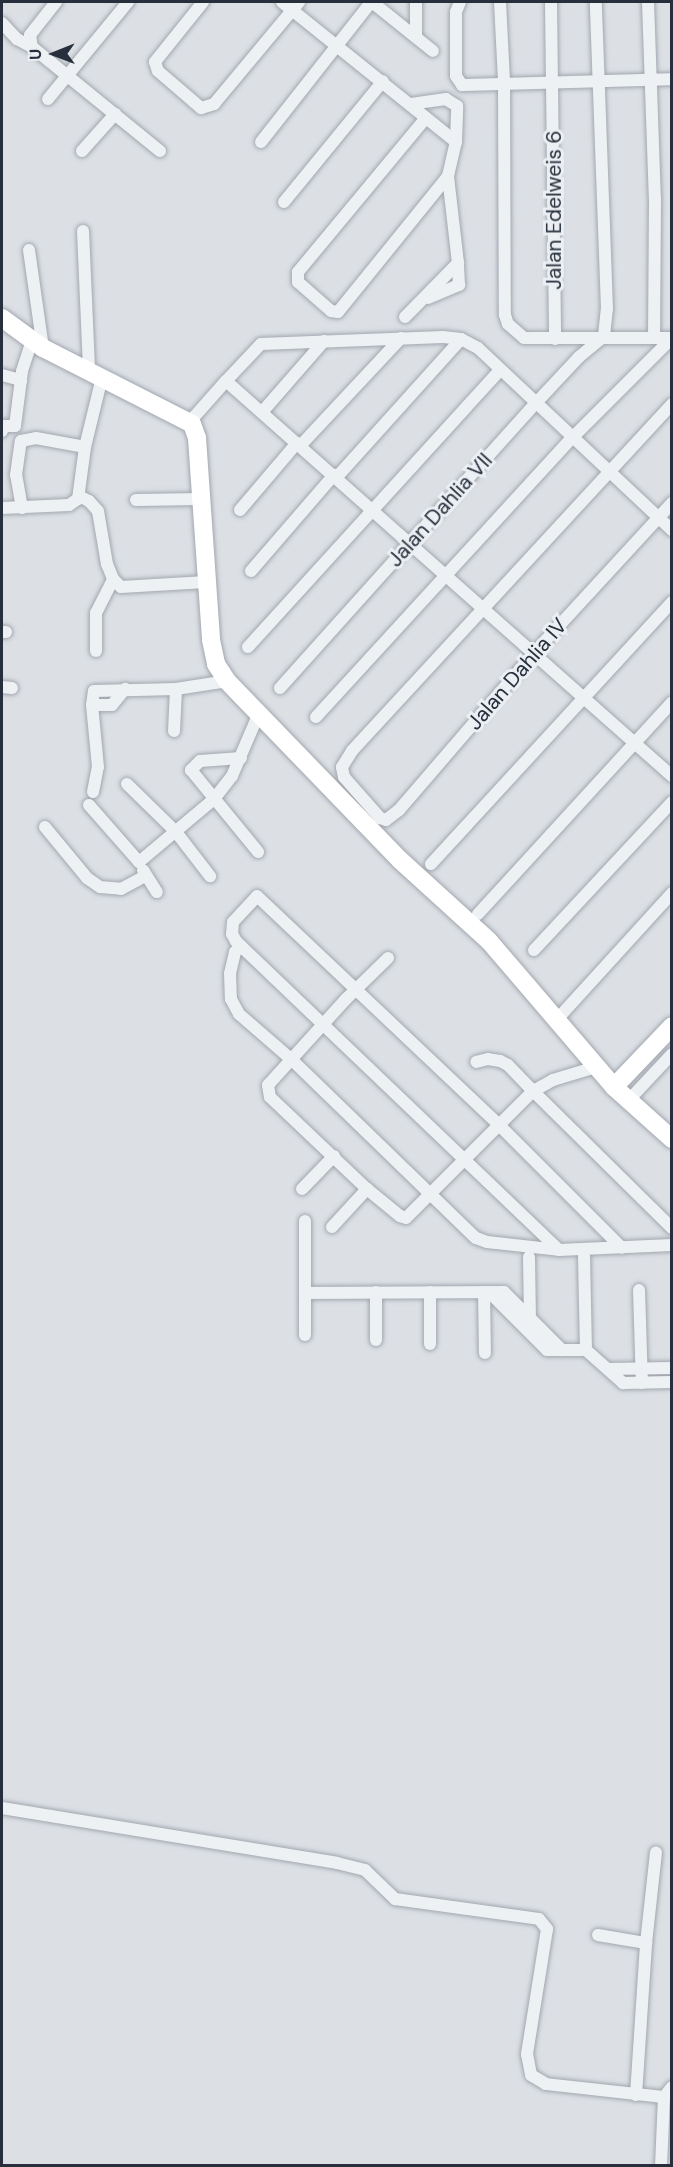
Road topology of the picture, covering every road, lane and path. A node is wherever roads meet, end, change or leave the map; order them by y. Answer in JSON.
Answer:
{"nodes":[{"id":1,"x":56,"y":2,"type":"edge"},
{"id":2,"x":128,"y":2,"type":"edge"},
{"id":3,"x":203,"y":2,"type":"edge"},
{"id":4,"x":371,"y":2,"type":"edge"},
{"id":5,"x":416,"y":2,"type":"edge"},
{"id":6,"x":460,"y":2,"type":"edge"},
{"id":7,"x":500,"y":2,"type":"edge"},
{"id":8,"x":550,"y":2,"type":"edge"},
{"id":9,"x":596,"y":2,"type":"edge"},
{"id":10,"x":648,"y":2,"type":"edge"},
{"id":11,"x":291,"y":4,"type":"edge"},
{"id":12,"x":2,"y":22,"type":"edge"},
{"id":13,"x":416,"y":37,"type":"junction"},
{"id":14,"x":337,"y":44,"type":"junction"},
{"id":15,"x":32,"y":47,"type":"junction"},
{"id":16,"x":433,"y":51,"type":"dead end"},
{"id":17,"x":69,"y":76,"type":"junction"},
{"id":18,"x":649,"y":79,"type":"junction"},
{"id":19,"x":672,"y":79,"type":"edge"},
{"id":20,"x":598,"y":80,"type":"junction"},
{"id":21,"x":383,"y":81,"type":"junction"},
{"id":22,"x":553,"y":81,"type":"junction"},
{"id":23,"x":504,"y":82,"type":"junction"},
{"id":24,"x":48,"y":99,"type":"dead end"},
{"id":25,"x":409,"y":104,"type":"junction"},
{"id":26,"x":115,"y":114,"type":"junction"},
{"id":27,"x":424,"y":119,"type":"junction"},
{"id":28,"x":261,"y":142,"type":"dead end"},
{"id":29,"x":456,"y":142,"type":"junction"},
{"id":30,"x":82,"y":151,"type":"dead end"},
{"id":31,"x":160,"y":151,"type":"dead end"},
{"id":32,"x":448,"y":176,"type":"junction"},
{"id":33,"x":284,"y":202,"type":"dead end"},
{"id":34,"x":83,"y":231,"type":"dead end"},
{"id":35,"x":29,"y":250,"type":"dead end"},
{"id":36,"x":405,"y":317,"type":"dead end"},
{"id":37,"x":2,"y":318,"type":"edge"},
{"id":38,"x":604,"y":336,"type":"junction"},
{"id":39,"x":401,"y":338,"type":"junction"},
{"id":40,"x":654,"y":338,"type":"junction"},
{"id":41,"x":672,"y":338,"type":"edge"},
{"id":42,"x":461,"y":339,"type":"junction"},
{"id":43,"x":555,"y":339,"type":"junction"},
{"id":44,"x":324,"y":341,"type":"junction"},
{"id":45,"x":37,"y":344,"type":"junction"},
{"id":46,"x":500,"y":370,"type":"junction"},
{"id":47,"x":96,"y":374,"type":"junction"},
{"id":48,"x":2,"y":375,"type":"edge"},
{"id":49,"x":21,"y":380,"type":"junction"},
{"id":50,"x":226,"y":381,"type":"junction"},
{"id":51,"x":535,"y":404,"type":"junction"},
{"id":52,"x":672,"y":404,"type":"edge"},
{"id":53,"x":262,"y":411,"type":"junction"},
{"id":54,"x":195,"y":417,"type":"junction"},
{"id":55,"x":2,"y":431,"type":"edge"},
{"id":56,"x":573,"y":437,"type":"junction"},
{"id":57,"x":299,"y":445,"type":"junction"},
{"id":58,"x":85,"y":447,"type":"junction"},
{"id":59,"x":609,"y":473,"type":"junction"},
{"id":60,"x":335,"y":477,"type":"junction"},
{"id":61,"x":79,"y":496,"type":"junction"},
{"id":62,"x":200,"y":499,"type":"junction"},
{"id":63,"x":136,"y":500,"type":"dead end"},
{"id":64,"x":672,"y":503,"type":"edge"},
{"id":65,"x":2,"y":508,"type":"edge"},
{"id":66,"x":22,"y":508,"type":"junction"},
{"id":67,"x":240,"y":510,"type":"dead end"},
{"id":68,"x":374,"y":512,"type":"junction"},
{"id":69,"x":658,"y":518,"type":"junction"},
{"id":70,"x":672,"y":530,"type":"edge"},
{"id":71,"x":410,"y":543,"type":"junction"},
{"id":72,"x":251,"y":571,"type":"dead end"},
{"id":73,"x":447,"y":575,"type":"junction"},
{"id":74,"x":113,"y":579,"type":"junction"},
{"id":75,"x":206,"y":582,"type":"junction"},
{"id":76,"x":672,"y":602,"type":"edge"},
{"id":77,"x":484,"y":610,"type":"junction"},
{"id":78,"x":248,"y":647,"type":"dead end"},
{"id":79,"x":96,"y":651,"type":"dead end"},
{"id":80,"x":534,"y":653,"type":"junction"},
{"id":81,"x":226,"y":681,"type":"junction"},
{"id":82,"x":280,"y":688,"type":"dead end"},
{"id":83,"x":176,"y":689,"type":"junction"},
{"id":84,"x":584,"y":697,"type":"junction"},
{"id":85,"x":672,"y":702,"type":"edge"},
{"id":86,"x":259,"y":713,"type":"junction"},
{"id":87,"x":316,"y":717,"type":"dead end"},
{"id":88,"x":174,"y":731,"type":"dead end"},
{"id":89,"x":633,"y":744,"type":"junction"},
{"id":90,"x":241,"y":758,"type":"junction"},
{"id":91,"x":672,"y":776,"type":"edge"},
{"id":92,"x":127,"y":783,"type":"dead end"},
{"id":93,"x":93,"y":792,"type":"dead end"},
{"id":94,"x":214,"y":799,"type":"junction"},
{"id":95,"x":672,"y":802,"type":"edge"},
{"id":96,"x":89,"y":805,"type":"dead end"},
{"id":97,"x":45,"y":826,"type":"dead end"},
{"id":98,"x":176,"y":832,"type":"junction"},
{"id":99,"x":258,"y":852,"type":"dead end"},
{"id":100,"x":139,"y":862,"type":"junction"},
{"id":101,"x":431,"y":864,"type":"dead end"},
{"id":102,"x":145,"y":876,"type":"junction"},
{"id":103,"x":210,"y":876,"type":"dead end"},
{"id":104,"x":157,"y":892,"type":"dead end"},
{"id":105,"x":672,"y":893,"type":"edge"},
{"id":106,"x":478,"y":914,"type":"dead end"},
{"id":107,"x":241,"y":946,"type":"junction"},
{"id":108,"x":534,"y":950,"type":"dead end"},
{"id":109,"x":388,"y":958,"type":"dead end"},
{"id":110,"x":356,"y":989,"type":"junction"},
{"id":111,"x":561,"y":1015,"type":"dead end"},
{"id":112,"x":324,"y":1025,"type":"junction"},
{"id":113,"x":672,"y":1026,"type":"edge"},
{"id":114,"x":672,"y":1054,"type":"edge"},
{"id":115,"x":291,"y":1059,"type":"junction"},
{"id":116,"x":476,"y":1062,"type":"dead end"},
{"id":117,"x":596,"y":1067,"type":"junction"},
{"id":118,"x":614,"y":1087,"type":"junction"},
{"id":119,"x":533,"y":1090,"type":"junction"},
{"id":120,"x":628,"y":1101,"type":"junction"},
{"id":121,"x":498,"y":1124,"type":"junction"},
{"id":122,"x":672,"y":1139,"type":"edge"},
{"id":123,"x":334,"y":1156,"type":"junction"},
{"id":124,"x":466,"y":1159,"type":"junction"},
{"id":125,"x":302,"y":1189,"type":"dead end"},
{"id":126,"x":367,"y":1189,"type":"junction"},
{"id":127,"x":430,"y":1193,"type":"junction"},
{"id":128,"x":305,"y":1221,"type":"dead end"},
{"id":129,"x":332,"y":1227,"type":"dead end"},
{"id":130,"x":672,"y":1228,"type":"edge"},
{"id":131,"x":672,"y":1245,"type":"edge"},
{"id":132,"x":622,"y":1248,"type":"junction"},
{"id":133,"x":559,"y":1250,"type":"junction"},
{"id":134,"x":585,"y":1256,"type":"dead end"},
{"id":135,"x":530,"y":1257,"type":"dead end"},
{"id":136,"x":639,"y":1290,"type":"dead end"},
{"id":137,"x":376,"y":1292,"type":"junction"},
{"id":138,"x":430,"y":1292,"type":"junction"},
{"id":139,"x":487,"y":1292,"type":"junction"},
{"id":140,"x":305,"y":1293,"type":"junction"},
{"id":141,"x":530,"y":1318,"type":"junction"},
{"id":142,"x":305,"y":1335,"type":"dead end"},
{"id":143,"x":376,"y":1340,"type":"dead end"},
{"id":144,"x":430,"y":1344,"type":"dead end"},
{"id":145,"x":562,"y":1350,"type":"junction"},
{"id":146,"x":586,"y":1350,"type":"junction"},
{"id":147,"x":485,"y":1353,"type":"dead end"},
{"id":148,"x":641,"y":1368,"type":"junction"},
{"id":149,"x":672,"y":1368,"type":"edge"},
{"id":150,"x":608,"y":1369,"type":"junction"},
{"id":151,"x":672,"y":1382,"type":"edge"},
{"id":152,"x":642,"y":1383,"type":"junction"},
{"id":153,"x":2,"y":1808,"type":"edge"},
{"id":154,"x":656,"y":1853,"type":"dead end"},
{"id":155,"x":598,"y":1935,"type":"dead end"},
{"id":156,"x":646,"y":1943,"type":"junction"},
{"id":157,"x":668,"y":2092,"type":"edge"},
{"id":158,"x":636,"y":2095,"type":"junction"},
{"id":159,"x":661,"y":2166,"type":"edge"}],
"edges":[{"from":1,"to":15,"type":"street"},
{"from":2,"to":17,"type":"street"},
{"from":3,"to":11,"type":"street"},
{"from":4,"to":13,"type":"street"},
{"from":4,"to":14,"type":"street"},
{"from":5,"to":13,"type":"street"},
{"from":6,"to":23,"type":"street"},
{"from":7,"to":23,"type":"street"},
{"from":8,"to":22,"type":"street","name":"Jalan Edelweis 6"},
{"from":9,"to":20,"type":"street"},
{"from":10,"to":18,"type":"street"},
{"from":11,"to":14,"type":"street"},
{"from":12,"to":15,"type":"street"},
{"from":13,"to":16,"type":"street"},
{"from":14,"to":21,"type":"street"},
{"from":14,"to":28,"type":"street"},
{"from":15,"to":17,"type":"street"},
{"from":17,"to":24,"type":"street"},
{"from":17,"to":26,"type":"street"},
{"from":18,"to":19,"type":"street"},
{"from":18,"to":20,"type":"street"},
{"from":18,"to":40,"type":"street"},
{"from":20,"to":22,"type":"street"},
{"from":20,"to":38,"type":"street"},
{"from":21,"to":25,"type":"street"},
{"from":21,"to":33,"type":"street"},
{"from":22,"to":23,"type":"street"},
{"from":22,"to":43,"type":"street","name":"Jalan Edelweis 6"},
{"from":23,"to":43,"type":"street"},
{"from":25,"to":27,"type":"street"},
{"from":25,"to":29,"type":"street"},
{"from":26,"to":30,"type":"street"},
{"from":26,"to":31,"type":"street"},
{"from":27,"to":29,"type":"street"},
{"from":27,"to":32,"type":"street"},
{"from":29,"to":32,"type":"street"},
{"from":32,"to":36,"type":"street"},
{"from":34,"to":47,"type":"street"},
{"from":35,"to":45,"type":"street"},
{"from":37,"to":45,"type":"street"},
{"from":38,"to":40,"type":"street"},
{"from":38,"to":43,"type":"street"},
{"from":38,"to":51,"type":"street","name":"Jalan Dahlia VII"},
{"from":39,"to":42,"type":"street"},
{"from":39,"to":44,"type":"street"},
{"from":39,"to":57,"type":"street"},
{"from":40,"to":41,"type":"street"},
{"from":41,"to":56,"type":"street"},
{"from":42,"to":46,"type":"street"},
{"from":42,"to":60,"type":"street"},
{"from":44,"to":50,"type":"street"},
{"from":44,"to":53,"type":"street"},
{"from":45,"to":47,"type":"street"},
{"from":45,"to":49,"type":"street"},
{"from":46,"to":51,"type":"street"},
{"from":46,"to":68,"type":"street"},
{"from":47,"to":54,"type":"street"},
{"from":47,"to":58,"type":"street"},
{"from":48,"to":49,"type":"street"},
{"from":49,"to":55,"type":"street"},
{"from":50,"to":53,"type":"street"},
{"from":50,"to":54,"type":"street"},
{"from":51,"to":56,"type":"street"},
{"from":51,"to":71,"type":"street","name":"Jalan Dahlia VII"},
{"from":52,"to":59,"type":"street"},
{"from":53,"to":57,"type":"street"},
{"from":54,"to":62,"type":"street"},
{"from":56,"to":59,"type":"street"},
{"from":56,"to":73,"type":"street"},
{"from":57,"to":60,"type":"street"},
{"from":57,"to":67,"type":"street"},
{"from":58,"to":61,"type":"street"},
{"from":58,"to":66,"type":"street"},
{"from":59,"to":69,"type":"street"},
{"from":59,"to":77,"type":"street"},
{"from":60,"to":68,"type":"street"},
{"from":60,"to":72,"type":"street"},
{"from":61,"to":66,"type":"street"},
{"from":61,"to":74,"type":"street"},
{"from":62,"to":63,"type":"street"},
{"from":62,"to":75,"type":"street"},
{"from":64,"to":69,"type":"street","name":"Jalan Dahlia IV"},
{"from":65,"to":66,"type":"street"},
{"from":68,"to":71,"type":"street"},
{"from":68,"to":78,"type":"street"},
{"from":69,"to":70,"type":"street"},
{"from":69,"to":80,"type":"street","name":"Jalan Dahlia IV"},
{"from":71,"to":73,"type":"street"},
{"from":71,"to":82,"type":"street","name":"Jalan Dahlia VII"},
{"from":73,"to":77,"type":"street"},
{"from":73,"to":87,"type":"street"},
{"from":74,"to":75,"type":"street"},
{"from":74,"to":79,"type":"street"},
{"from":75,"to":81,"type":"street"},
{"from":76,"to":84,"type":"street"},
{"from":77,"to":80,"type":"street"},
{"from":77,"to":80,"type":"street","name":"Jalan Dahlia IV"},
{"from":80,"to":84,"type":"street"},
{"from":81,"to":83,"type":"street"},
{"from":81,"to":86,"type":"street"},
{"from":83,"to":88,"type":"street"},
{"from":83,"to":93,"type":"street"},
{"from":84,"to":89,"type":"street"},
{"from":84,"to":101,"type":"street"},
{"from":85,"to":89,"type":"street"},
{"from":86,"to":90,"type":"street"},
{"from":86,"to":117,"type":"street"},
{"from":89,"to":91,"type":"street"},
{"from":89,"to":106,"type":"street"},
{"from":90,"to":94,"type":"street"},
{"from":90,"to":94,"type":"street"},
{"from":92,"to":98,"type":"street"},
{"from":94,"to":98,"type":"street"},
{"from":94,"to":99,"type":"street"},
{"from":95,"to":108,"type":"street"},
{"from":96,"to":100,"type":"street"},
{"from":97,"to":102,"type":"street"},
{"from":98,"to":100,"type":"street"},
{"from":98,"to":103,"type":"street"},
{"from":100,"to":102,"type":"street"},
{"from":102,"to":104,"type":"street"},
{"from":105,"to":111,"type":"street"},
{"from":107,"to":110,"type":"street"},
{"from":107,"to":112,"type":"street"},
{"from":107,"to":115,"type":"street"},
{"from":109,"to":110,"type":"street"},
{"from":110,"to":112,"type":"street"},
{"from":110,"to":121,"type":"street"},
{"from":112,"to":115,"type":"street"},
{"from":112,"to":124,"type":"street"},
{"from":113,"to":118,"type":"street"},
{"from":114,"to":120,"type":"street"},
{"from":115,"to":123,"type":"street"},
{"from":115,"to":127,"type":"street"},
{"from":116,"to":119,"type":"street"},
{"from":117,"to":118,"type":"street"},
{"from":117,"to":119,"type":"street"},
{"from":118,"to":120,"type":"street"},
{"from":119,"to":121,"type":"street"},
{"from":119,"to":130,"type":"street"},
{"from":120,"to":122,"type":"street"},
{"from":121,"to":124,"type":"street"},
{"from":121,"to":132,"type":"street"},
{"from":123,"to":125,"type":"street"},
{"from":123,"to":126,"type":"street"},
{"from":124,"to":127,"type":"street"},
{"from":124,"to":133,"type":"street"},
{"from":126,"to":127,"type":"street"},
{"from":126,"to":129,"type":"street"},
{"from":127,"to":133,"type":"street"},
{"from":128,"to":140,"type":"street"},
{"from":131,"to":132,"type":"street"},
{"from":132,"to":133,"type":"street"},
{"from":134,"to":146,"type":"street"},
{"from":135,"to":141,"type":"street"},
{"from":136,"to":148,"type":"street"},
{"from":137,"to":138,"type":"street"},
{"from":137,"to":140,"type":"street"},
{"from":137,"to":143,"type":"street"},
{"from":138,"to":139,"type":"street"},
{"from":138,"to":144,"type":"street"},
{"from":139,"to":141,"type":"street"},
{"from":139,"to":145,"type":"street"},
{"from":139,"to":147,"type":"street"},
{"from":140,"to":142,"type":"street"},
{"from":141,"to":145,"type":"street"},
{"from":145,"to":146,"type":"street"},
{"from":146,"to":150,"type":"street"},
{"from":148,"to":149,"type":"street"},
{"from":148,"to":150,"type":"street"},
{"from":148,"to":152,"type":"street"},
{"from":150,"to":152,"type":"street"},
{"from":151,"to":152,"type":"street"},
{"from":153,"to":158,"type":"street"},
{"from":154,"to":156,"type":"street"},
{"from":155,"to":156,"type":"street"},
{"from":156,"to":158,"type":"street"},
{"from":157,"to":158,"type":"street"},
{"from":157,"to":159,"type":"street"}]}
